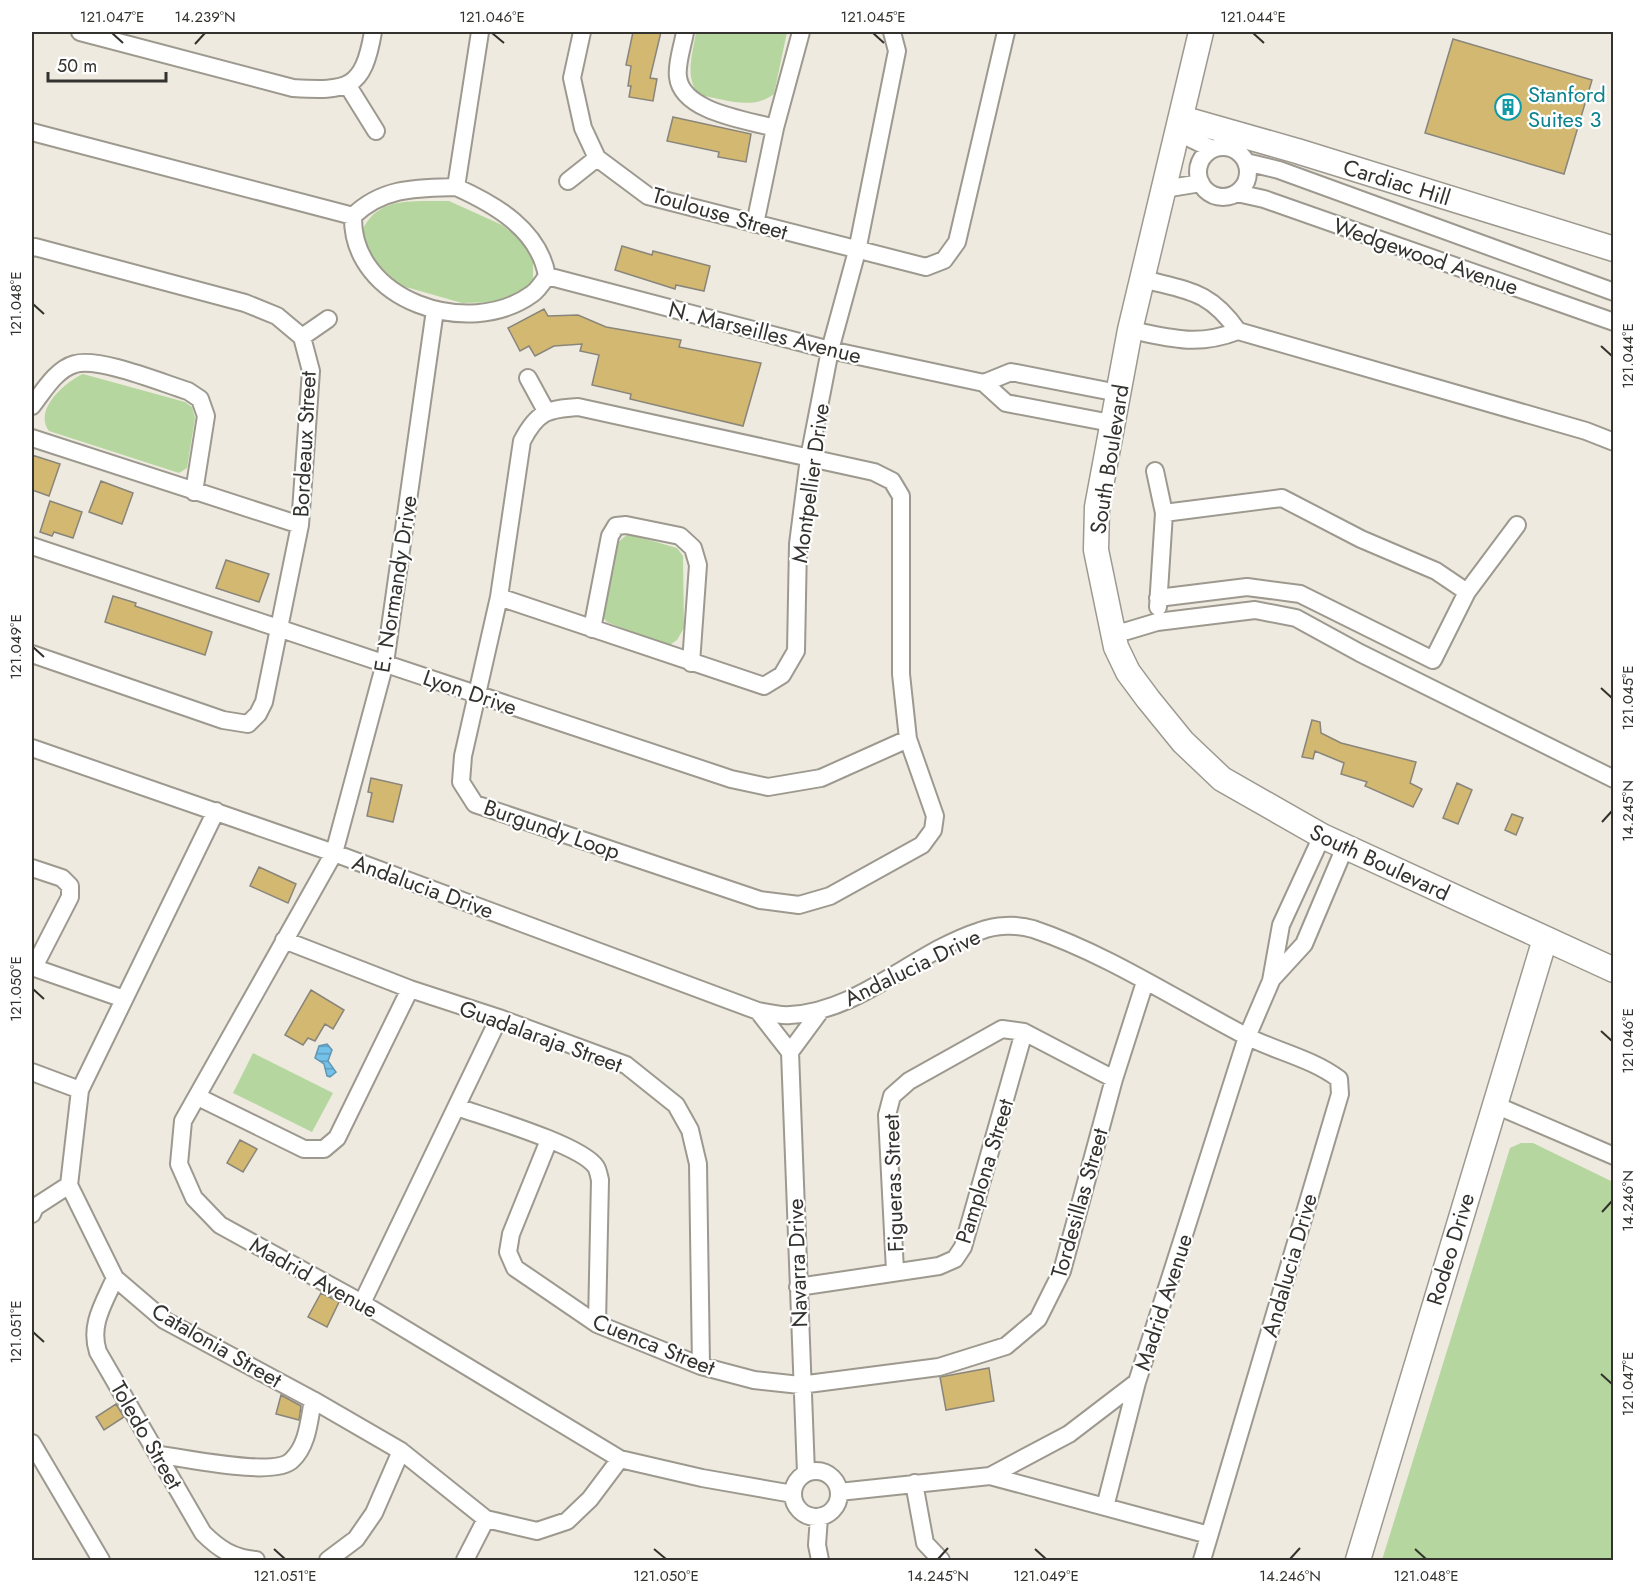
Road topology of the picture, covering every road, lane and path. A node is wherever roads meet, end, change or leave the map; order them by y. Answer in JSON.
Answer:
{"nodes":[{"id":1,"x":80,"y":32,"type":"edge"},
{"id":2,"x":373,"y":32,"type":"edge"},
{"id":3,"x":480,"y":32,"type":"edge"},
{"id":4,"x":582,"y":32,"type":"edge"},
{"id":5,"x":686,"y":32,"type":"edge"},
{"id":6,"x":801,"y":32,"type":"edge"},
{"id":7,"x":892,"y":32,"type":"edge"},
{"id":8,"x":1006,"y":32,"type":"edge"},
{"id":9,"x":1202,"y":32,"type":"edge"},
{"id":10,"x":348,"y":86,"type":"junction"},
{"id":11,"x":1179,"y":125,"type":"junction"},
{"id":12,"x":775,"y":128,"type":"junction"},
{"id":13,"x":376,"y":131,"type":"dead end"},
{"id":14,"x":32,"y":132,"type":"edge"},
{"id":15,"x":1212,"y":149,"type":"junction"},
{"id":16,"x":597,"y":158,"type":"junction"},
{"id":17,"x":1246,"y":162,"type":"junction"},
{"id":18,"x":568,"y":182,"type":"dead end"},
{"id":19,"x":1201,"y":183,"type":"junction"},
{"id":20,"x":456,"y":187,"type":"junction"},
{"id":21,"x":1164,"y":189,"type":"junction"},
{"id":22,"x":1237,"y":193,"type":"junction"},
{"id":23,"x":353,"y":216,"type":"junction"},
{"id":24,"x":755,"y":224,"type":"junction"},
{"id":25,"x":32,"y":248,"type":"edge"},
{"id":26,"x":1614,"y":249,"type":"edge"},
{"id":27,"x":857,"y":251,"type":"junction"},
{"id":28,"x":547,"y":276,"type":"junction"},
{"id":29,"x":1143,"y":279,"type":"junction"},
{"id":30,"x":1614,"y":292,"type":"edge"},
{"id":31,"x":435,"y":310,"type":"junction"},
{"id":32,"x":328,"y":319,"type":"dead end"},
{"id":33,"x":1614,"y":321,"type":"edge"},
{"id":34,"x":1130,"y":330,"type":"junction"},
{"id":35,"x":1238,"y":331,"type":"junction"},
{"id":36,"x":302,"y":337,"type":"junction"},
{"id":37,"x":830,"y":350,"type":"junction"},
{"id":38,"x":528,"y":378,"type":"dead end"},
{"id":39,"x":984,"y":383,"type":"junction"},
{"id":40,"x":1118,"y":393,"type":"junction"},
{"id":41,"x":32,"y":406,"type":"edge"},
{"id":42,"x":546,"y":411,"type":"junction"},
{"id":43,"x":1111,"y":423,"type":"junction"},
{"id":44,"x":32,"y":438,"type":"edge"},
{"id":45,"x":1614,"y":442,"type":"edge"},
{"id":46,"x":809,"y":458,"type":"junction"},
{"id":47,"x":1155,"y":471,"type":"dead end"},
{"id":48,"x":194,"y":492,"type":"junction"},
{"id":49,"x":1164,"y":513,"type":"junction"},
{"id":50,"x":300,"y":525,"type":"junction"},
{"id":51,"x":1517,"y":525,"type":"dead end"},
{"id":52,"x":32,"y":546,"type":"edge"},
{"id":53,"x":1467,"y":592,"type":"junction"},
{"id":54,"x":499,"y":597,"type":"junction"},
{"id":55,"x":1158,"y":598,"type":"junction"},
{"id":56,"x":1157,"y":622,"type":"junction"},
{"id":57,"x":281,"y":628,"type":"junction"},
{"id":58,"x":591,"y":629,"type":"junction"},
{"id":59,"x":1112,"y":632,"type":"junction"},
{"id":60,"x":32,"y":654,"type":"edge"},
{"id":61,"x":385,"y":663,"type":"junction"},
{"id":62,"x":691,"y":663,"type":"junction"},
{"id":63,"x":476,"y":695,"type":"junction"},
{"id":64,"x":908,"y":739,"type":"junction"},
{"id":65,"x":32,"y":748,"type":"edge"},
{"id":66,"x":1614,"y":779,"type":"edge"},
{"id":67,"x":216,"y":811,"type":"junction"},
{"id":68,"x":1322,"y":836,"type":"junction"},
{"id":69,"x":1345,"y":847,"type":"junction"},
{"id":70,"x":334,"y":853,"type":"junction"},
{"id":71,"x":32,"y":868,"type":"edge"},
{"id":72,"x":1545,"y":939,"type":"junction"},
{"id":73,"x":284,"y":940,"type":"junction"},
{"id":74,"x":33,"y":967,"type":"edge"},
{"id":75,"x":1614,"y":970,"type":"edge"},
{"id":76,"x":1271,"y":981,"type":"junction"},
{"id":77,"x":1145,"y":982,"type":"junction"},
{"id":78,"x":410,"y":989,"type":"junction"},
{"id":79,"x":124,"y":999,"type":"junction"},
{"id":80,"x":821,"y":1010,"type":"junction"},
{"id":81,"x":758,"y":1011,"type":"junction"},
{"id":82,"x":499,"y":1018,"type":"junction"},
{"id":83,"x":1024,"y":1032,"type":"junction"},
{"id":84,"x":1247,"y":1037,"type":"junction"},
{"id":85,"x":790,"y":1052,"type":"junction"},
{"id":86,"x":32,"y":1072,"type":"edge"},
{"id":87,"x":1114,"y":1079,"type":"junction"},
{"id":88,"x":80,"y":1090,"type":"junction"},
{"id":89,"x":198,"y":1097,"type":"junction"},
{"id":90,"x":1493,"y":1104,"type":"junction"},
{"id":91,"x":458,"y":1107,"type":"junction"},
{"id":92,"x":549,"y":1140,"type":"junction"},
{"id":93,"x":1614,"y":1156,"type":"edge"},
{"id":94,"x":69,"y":1185,"type":"junction"},
{"id":95,"x":32,"y":1214,"type":"edge"},
{"id":96,"x":895,"y":1271,"type":"junction"},
{"id":97,"x":115,"y":1278,"type":"junction"},
{"id":98,"x":798,"y":1287,"type":"junction"},
{"id":99,"x":362,"y":1303,"type":"junction"},
{"id":100,"x":597,"y":1324,"type":"junction"},
{"id":101,"x":701,"y":1365,"type":"junction"},
{"id":102,"x":1137,"y":1382,"type":"junction"},
{"id":103,"x":800,"y":1385,"type":"junction"},
{"id":104,"x":313,"y":1400,"type":"junction"},
{"id":105,"x":32,"y":1443,"type":"edge"},
{"id":106,"x":401,"y":1451,"type":"junction"},
{"id":107,"x":160,"y":1455,"type":"junction"},
{"id":108,"x":620,"y":1459,"type":"junction"},
{"id":109,"x":806,"y":1473,"type":"junction"},
{"id":110,"x":990,"y":1476,"type":"junction"},
{"id":111,"x":914,"y":1483,"type":"junction"},
{"id":112,"x":839,"y":1492,"type":"junction"},
{"id":113,"x":793,"y":1494,"type":"junction"},
{"id":114,"x":1105,"y":1507,"type":"junction"},
{"id":115,"x":819,"y":1517,"type":"junction"},
{"id":116,"x":486,"y":1519,"type":"junction"},
{"id":117,"x":1209,"y":1535,"type":"junction"},
{"id":118,"x":101,"y":1560,"type":"edge"},
{"id":119,"x":256,"y":1560,"type":"edge"},
{"id":120,"x":328,"y":1560,"type":"edge"},
{"id":121,"x":465,"y":1560,"type":"edge"},
{"id":122,"x":820,"y":1560,"type":"edge"},
{"id":123,"x":940,"y":1560,"type":"edge"},
{"id":124,"x":1202,"y":1560,"type":"edge"},
{"id":125,"x":1358,"y":1560,"type":"edge"}],
"edges":[{"from":1,"to":10,"type":"street"},
{"from":2,"to":10,"type":"street"},
{"from":3,"to":20,"type":"street"},
{"from":4,"to":16,"type":"street","name":"Toulouse Street"},
{"from":5,"to":12,"type":"street"},
{"from":6,"to":12,"type":"street"},
{"from":7,"to":27,"type":"street","name":"Montpellier Drive"},
{"from":8,"to":27,"type":"street","name":"Toulouse Street"},
{"from":9,"to":11,"type":"main road","name":"South Boulevard"},
{"from":10,"to":13,"type":"street"},
{"from":11,"to":15,"type":"street","name":"Wedgewood Avenue"},
{"from":11,"to":21,"type":"main road","name":"South Boulevard"},
{"from":11,"to":26,"type":"main road","name":"Cardiac Hill"},
{"from":12,"to":24,"type":"street"},
{"from":14,"to":23,"type":"street"},
{"from":15,"to":17,"type":"street","name":"Wedgewood Avenue"},
{"from":15,"to":19,"type":"street"},
{"from":16,"to":18,"type":"street"},
{"from":16,"to":24,"type":"street","name":"Toulouse Street"},
{"from":17,"to":22,"type":"street"},
{"from":17,"to":30,"type":"street","name":"Wedgewood Avenue"},
{"from":19,"to":21,"type":"street"},
{"from":19,"to":22,"type":"street","name":"Wedgewood Avenue"},
{"from":20,"to":23,"type":"street"},
{"from":20,"to":28,"type":"street"},
{"from":21,"to":29,"type":"main road","name":"South Boulevard"},
{"from":22,"to":33,"type":"street","name":"Wedgewood Avenue"},
{"from":23,"to":31,"type":"street"},
{"from":24,"to":27,"type":"street","name":"Toulouse Street"},
{"from":25,"to":36,"type":"street","name":"Bordeaux Street"},
{"from":27,"to":37,"type":"street","name":"Montpellier Drive"},
{"from":28,"to":31,"type":"street"},
{"from":28,"to":37,"type":"street","name":"N. Marseilles Avenue"},
{"from":29,"to":34,"type":"main road","name":"South Boulevard"},
{"from":29,"to":35,"type":"street"},
{"from":31,"to":61,"type":"street","name":"E. Normandy Drive"},
{"from":32,"to":36,"type":"street"},
{"from":34,"to":35,"type":"street"},
{"from":34,"to":40,"type":"main road","name":"South Boulevard"},
{"from":35,"to":45,"type":"street"},
{"from":36,"to":50,"type":"street","name":"Bordeaux Street"},
{"from":37,"to":39,"type":"street","name":"N. Marseilles Avenue"},
{"from":37,"to":46,"type":"street","name":"Montpellier Drive"},
{"from":38,"to":42,"type":"street"},
{"from":39,"to":40,"type":"street"},
{"from":39,"to":43,"type":"street"},
{"from":40,"to":43,"type":"main road","name":"South Boulevard"},
{"from":41,"to":48,"type":"street"},
{"from":42,"to":46,"type":"street","name":"Burgundy Loop"},
{"from":42,"to":54,"type":"street","name":"Burgundy Loop"},
{"from":43,"to":59,"type":"main road","name":"South Boulevard"},
{"from":44,"to":48,"type":"street"},
{"from":46,"to":62,"type":"street","name":"Montpellier Drive"},
{"from":46,"to":64,"type":"street","name":"Burgundy Loop"},
{"from":47,"to":49,"type":"street"},
{"from":48,"to":50,"type":"street"},
{"from":49,"to":53,"type":"street"},
{"from":49,"to":55,"type":"street"},
{"from":50,"to":57,"type":"street","name":"Bordeaux Street"},
{"from":51,"to":53,"type":"street"},
{"from":52,"to":57,"type":"street","name":"Lyon Drive"},
{"from":53,"to":55,"type":"street"},
{"from":54,"to":58,"type":"street","name":"Montpellier Drive"},
{"from":54,"to":63,"type":"street","name":"Burgundy Loop"},
{"from":55,"to":56,"type":"street"},
{"from":56,"to":59,"type":"street"},
{"from":56,"to":66,"type":"street"},
{"from":57,"to":60,"type":"street","name":"Bordeaux Street"},
{"from":57,"to":61,"type":"street","name":"Lyon Drive"},
{"from":58,"to":62,"type":"street","name":"Montpellier Drive"},
{"from":58,"to":62,"type":"street"},
{"from":59,"to":68,"type":"main road","name":"South Boulevard"},
{"from":61,"to":63,"type":"street","name":"Lyon Drive"},
{"from":61,"to":70,"type":"street","name":"E. Normandy Drive"},
{"from":63,"to":64,"type":"street","name":"Lyon Drive"},
{"from":63,"to":64,"type":"street","name":"Burgundy Loop"},
{"from":65,"to":67,"type":"street","name":"Andalucia Drive"},
{"from":67,"to":70,"type":"street","name":"Andalucia Drive"},
{"from":67,"to":79,"type":"street"},
{"from":68,"to":69,"type":"main road","name":"South Boulevard"},
{"from":68,"to":76,"type":"street"},
{"from":69,"to":72,"type":"main road","name":"South Boulevard"},
{"from":69,"to":76,"type":"street"},
{"from":70,"to":73,"type":"street","name":"Madrid Avenue"},
{"from":70,"to":81,"type":"street","name":"Andalucia Drive"},
{"from":71,"to":74,"type":"street"},
{"from":72,"to":75,"type":"main road","name":"South Boulevard"},
{"from":72,"to":90,"type":"main road","name":"Rodeo Drive"},
{"from":73,"to":78,"type":"street","name":"Guadalaraja Street"},
{"from":73,"to":89,"type":"street","name":"Madrid Avenue"},
{"from":74,"to":79,"type":"street"},
{"from":76,"to":84,"type":"street","name":"Madrid Avenue"},
{"from":77,"to":80,"type":"street","name":"Andalucia Drive"},
{"from":77,"to":84,"type":"street","name":"Andalucia Drive"},
{"from":77,"to":87,"type":"street","name":"Tordesillas Street"},
{"from":78,"to":82,"type":"street","name":"Guadalaraja Street"},
{"from":78,"to":89,"type":"street"},
{"from":79,"to":88,"type":"street"},
{"from":80,"to":81,"type":"street","name":"Andalucia Drive"},
{"from":80,"to":85,"type":"street"},
{"from":81,"to":85,"type":"street"},
{"from":82,"to":91,"type":"street"},
{"from":82,"to":101,"type":"street","name":"Guadalaraja Street"},
{"from":83,"to":87,"type":"street","name":"Figueras Street"},
{"from":83,"to":96,"type":"street","name":"Pamplona Street"},
{"from":83,"to":96,"type":"street","name":"Figueras Street"},
{"from":84,"to":102,"type":"street","name":"Madrid Avenue"},
{"from":84,"to":117,"type":"street","name":"Andalucia Drive"},
{"from":85,"to":98,"type":"street","name":"Navarra Drive"},
{"from":86,"to":88,"type":"street"},
{"from":87,"to":103,"type":"street","name":"Tordesillas Street"},
{"from":88,"to":94,"type":"street"},
{"from":89,"to":99,"type":"street","name":"Madrid Avenue"},
{"from":90,"to":93,"type":"street"},
{"from":90,"to":125,"type":"main road","name":"Rodeo Drive"},
{"from":91,"to":92,"type":"street"},
{"from":91,"to":99,"type":"street"},
{"from":92,"to":100,"type":"street"},
{"from":92,"to":100,"type":"street","name":"Cuenca Street"},
{"from":94,"to":95,"type":"street"},
{"from":94,"to":97,"type":"street","name":"Catalonia Street"},
{"from":96,"to":98,"type":"street","name":"Pamplona Street"},
{"from":97,"to":104,"type":"street","name":"Catalonia Street"},
{"from":97,"to":107,"type":"street","name":"Toledo Street"},
{"from":98,"to":103,"type":"street","name":"Navarra Drive"},
{"from":99,"to":108,"type":"street","name":"Madrid Avenue"},
{"from":100,"to":101,"type":"street","name":"Cuenca Street"},
{"from":101,"to":103,"type":"street","name":"Cuenca Street"},
{"from":102,"to":110,"type":"street","name":"Madrid Avenue"},
{"from":102,"to":114,"type":"street"},
{"from":103,"to":109,"type":"street","name":"Navarra Drive"},
{"from":104,"to":106,"type":"street","name":"Catalonia Street"},
{"from":104,"to":107,"type":"street"},
{"from":105,"to":118,"type":"street"},
{"from":106,"to":116,"type":"street","name":"Catalonia Street"},
{"from":106,"to":120,"type":"street"},
{"from":107,"to":119,"type":"street","name":"Toledo Street"},
{"from":108,"to":113,"type":"street","name":"Madrid Avenue"},
{"from":108,"to":116,"type":"street","name":"Catalonia Street"},
{"from":109,"to":112,"type":"street"},
{"from":109,"to":113,"type":"street"},
{"from":110,"to":111,"type":"street","name":"Madrid Avenue"},
{"from":110,"to":114,"type":"street"},
{"from":111,"to":112,"type":"street","name":"Madrid Avenue"},
{"from":111,"to":123,"type":"street"},
{"from":112,"to":115,"type":"street"},
{"from":113,"to":115,"type":"street"},
{"from":114,"to":117,"type":"street"},
{"from":115,"to":122,"type":"street"},
{"from":116,"to":121,"type":"street"},
{"from":117,"to":124,"type":"street","name":"Andalucia Drive"}]}
